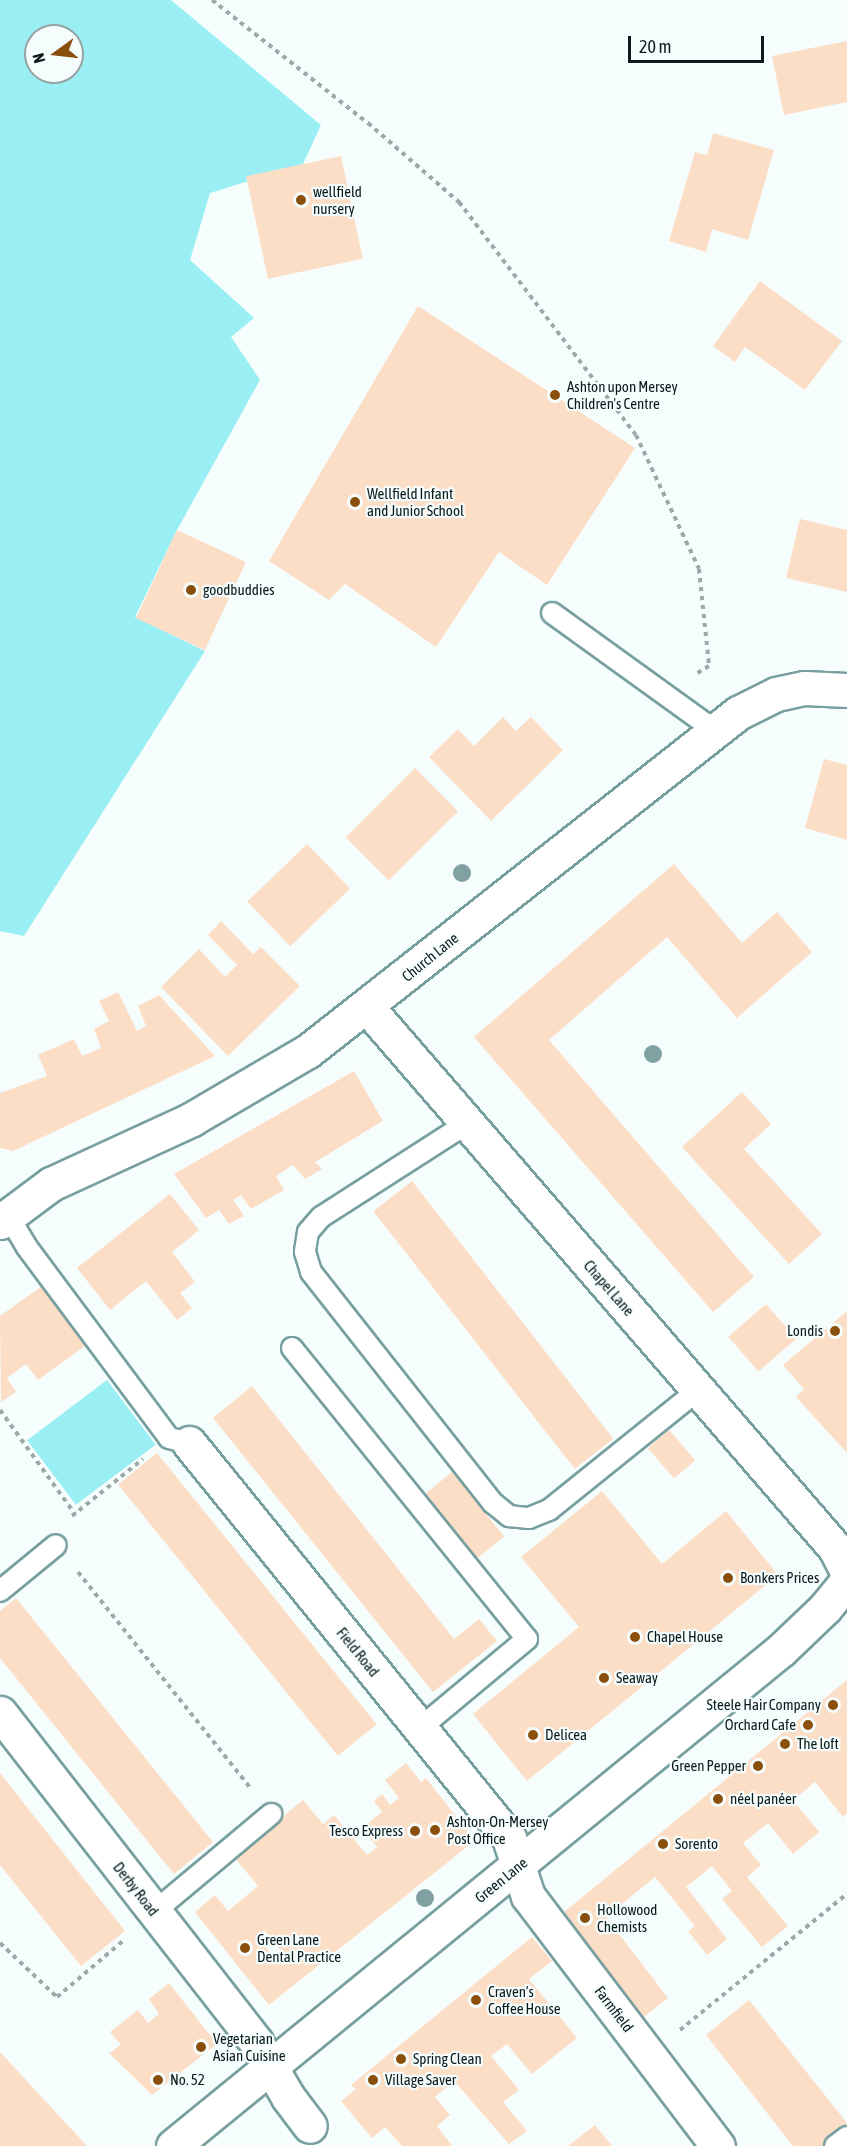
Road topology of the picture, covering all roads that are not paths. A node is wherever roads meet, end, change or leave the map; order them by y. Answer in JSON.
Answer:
{"nodes":[{"id":1,"x":552,"y":613,"type":"dead end"},
{"id":2,"x":847,"y":690,"type":"edge"},
{"id":3,"x":714,"y":730,"type":"junction"},
{"id":4,"x":367,"y":1007,"type":"junction"},
{"id":5,"x":466,"y":1125,"type":"junction"},
{"id":6,"x":2,"y":1214,"type":"edge"},
{"id":7,"x":292,"y":1348,"type":"dead end"},
{"id":8,"x":698,"y":1390,"type":"junction"},
{"id":9,"x":179,"y":1440,"type":"joint"},
{"id":10,"x":56,"y":1545,"type":"road end"},
{"id":11,"x":847,"y":1572,"type":"edge"},
{"id":12,"x":847,"y":1581,"type":"edge"},
{"id":13,"x":0,"y":1591,"type":"edge"},
{"id":14,"x":0,"y":1713,"type":"edge"},
{"id":15,"x":420,"y":1728,"type":"junction"},
{"id":16,"x":271,"y":1814,"type":"road end"},
{"id":17,"x":518,"y":1867,"type":"junction"},
{"id":18,"x":154,"y":1912,"type":"junction"},
{"id":19,"x":271,"y":2066,"type":"junction"},
{"id":20,"x":309,"y":2126,"type":"dead end"},
{"id":21,"x":847,"y":2137,"type":"edge"},
{"id":22,"x":178,"y":2144,"type":"edge"},
{"id":23,"x":718,"y":2146,"type":"edge"},
{"id":24,"x":835,"y":2146,"type":"edge"}],
"edges":[{"from":1,"to":3,"type":"lane"},
{"from":2,"to":3,"type":"street","name":"Church Lane"},
{"from":3,"to":4,"type":"street","name":"Church Lane"},
{"from":4,"to":5,"type":"street","name":"Chapel Lane"},
{"from":4,"to":6,"type":"street","name":"Church Lane"},
{"from":5,"to":8,"type":"street","name":"Chapel Lane"},
{"from":5,"to":8,"type":"lane"},
{"from":6,"to":9,"type":"lane"},
{"from":7,"to":15,"type":"lane"},
{"from":8,"to":11,"type":"street","name":"Chapel Lane"},
{"from":9,"to":15,"type":"street","name":"Field Road"},
{"from":10,"to":13,"type":"lane"},
{"from":12,"to":17,"type":"street","name":"Green Lane"},
{"from":14,"to":18,"type":"street","name":"Derby Road"},
{"from":15,"to":17,"type":"street","name":"Field Road"},
{"from":16,"to":18,"type":"lane"},
{"from":17,"to":19,"type":"street","name":"Green Lane"},
{"from":17,"to":23,"type":"street","name":"Farmfield"},
{"from":18,"to":19,"type":"street","name":"Derby Road"},
{"from":19,"to":20,"type":"street","name":"Derby Road"},
{"from":19,"to":22,"type":"street","name":"Green Lane"},
{"from":21,"to":24,"type":"lane"}]}
